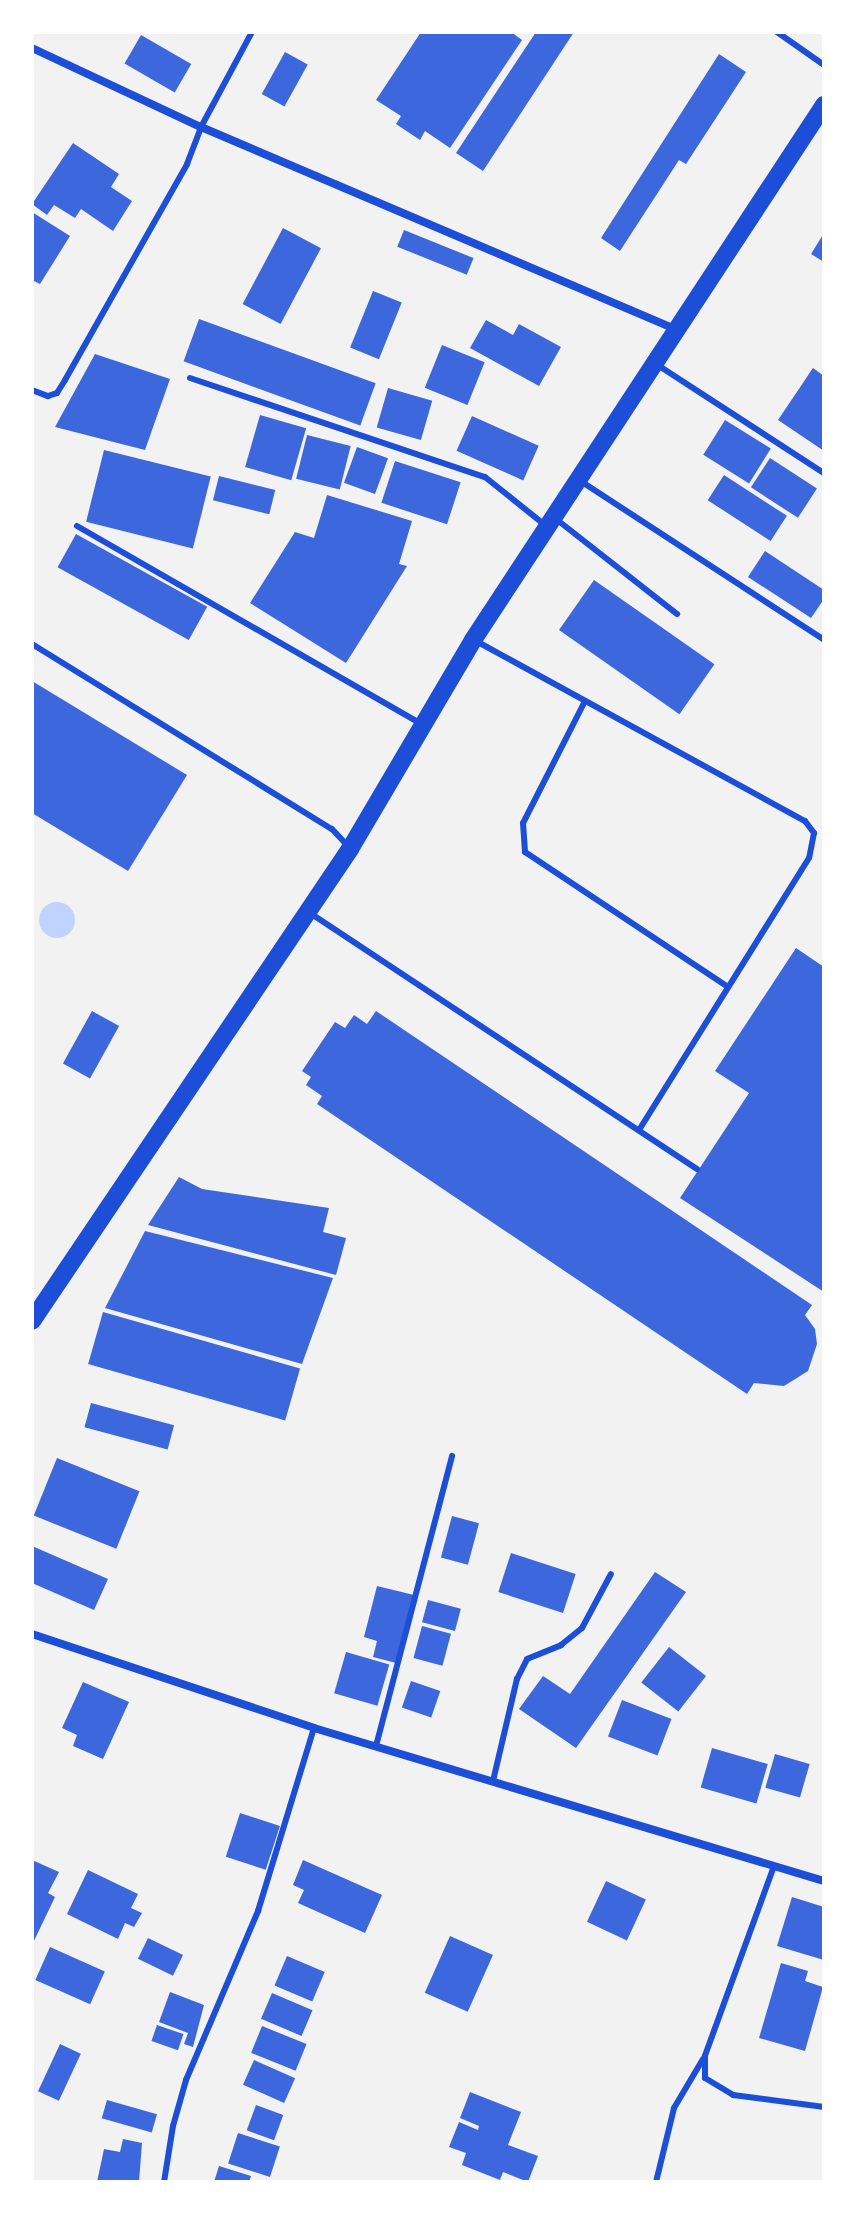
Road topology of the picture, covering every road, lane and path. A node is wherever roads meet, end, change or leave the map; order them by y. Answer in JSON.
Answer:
{"nodes":[{"id":1,"x":252,"y":32,"type":"edge"},
{"id":2,"x":777,"y":32,"type":"edge"},
{"id":3,"x":32,"y":48,"type":"edge"},
{"id":4,"x":824,"y":65,"type":"edge"},
{"id":5,"x":824,"y":105,"type":"edge"},
{"id":6,"x":201,"y":127,"type":"junction"},
{"id":7,"x":676,"y":329,"type":"junction"},
{"id":8,"x":654,"y":362,"type":"junction"},
{"id":9,"x":190,"y":378,"type":"dead end"},
{"id":10,"x":32,"y":390,"type":"edge"},
{"id":11,"x":824,"y":473,"type":"edge"},
{"id":12,"x":578,"y":479,"type":"junction"},
{"id":13,"x":550,"y":522,"type":"junction"},
{"id":14,"x":77,"y":526,"type":"dead end"},
{"id":15,"x":677,"y":614,"type":"dead end"},
{"id":16,"x":473,"y":640,"type":"junction"},
{"id":17,"x":824,"y":640,"type":"edge"},
{"id":18,"x":32,"y":644,"type":"edge"},
{"id":19,"x":585,"y":701,"type":"junction"},
{"id":20,"x":422,"y":725,"type":"junction"},
{"id":21,"x":350,"y":849,"type":"junction"},
{"id":22,"x":307,"y":911,"type":"junction"},
{"id":23,"x":727,"y":986,"type":"junction"},
{"id":24,"x":639,"y":1130,"type":"junction"},
{"id":25,"x":697,"y":1169,"type":"dead end"},
{"id":26,"x":32,"y":1321,"type":"edge"},
{"id":27,"x":452,"y":1456,"type":"dead end"},
{"id":28,"x":611,"y":1574,"type":"dead end"},
{"id":29,"x":32,"y":1634,"type":"edge"},
{"id":30,"x":314,"y":1728,"type":"junction"},
{"id":31,"x":376,"y":1746,"type":"junction"},
{"id":32,"x":493,"y":1781,"type":"junction"},
{"id":33,"x":774,"y":1866,"type":"junction"},
{"id":34,"x":824,"y":1881,"type":"edge"},
{"id":35,"x":705,"y":2056,"type":"junction"},
{"id":36,"x":824,"y":2107,"type":"edge"},
{"id":37,"x":164,"y":2182,"type":"edge"},
{"id":38,"x":656,"y":2182,"type":"edge"}],
"edges":[{"from":1,"to":6,"type":"lane"},
{"from":2,"to":4,"type":"lane"},
{"from":3,"to":6,"type":"street"},
{"from":5,"to":7,"type":"main road"},
{"from":6,"to":7,"type":"street"},
{"from":6,"to":10,"type":"lane"},
{"from":7,"to":8,"type":"main road"},
{"from":8,"to":11,"type":"lane"},
{"from":8,"to":12,"type":"main road"},
{"from":9,"to":13,"type":"lane"},
{"from":12,"to":13,"type":"main road"},
{"from":12,"to":17,"type":"lane"},
{"from":13,"to":15,"type":"lane"},
{"from":13,"to":16,"type":"main road"},
{"from":14,"to":20,"type":"lane"},
{"from":16,"to":19,"type":"lane"},
{"from":16,"to":20,"type":"main road"},
{"from":18,"to":21,"type":"lane"},
{"from":19,"to":23,"type":"lane"},
{"from":19,"to":23,"type":"lane"},
{"from":20,"to":21,"type":"main road"},
{"from":21,"to":22,"type":"main road"},
{"from":22,"to":24,"type":"lane"},
{"from":22,"to":26,"type":"main road"},
{"from":23,"to":24,"type":"lane"},
{"from":24,"to":25,"type":"lane"},
{"from":27,"to":31,"type":"lane"},
{"from":28,"to":32,"type":"lane"},
{"from":29,"to":30,"type":"street"},
{"from":30,"to":31,"type":"street"},
{"from":30,"to":37,"type":"lane"},
{"from":31,"to":32,"type":"street"},
{"from":32,"to":33,"type":"street"},
{"from":33,"to":34,"type":"street"},
{"from":33,"to":35,"type":"lane"},
{"from":35,"to":36,"type":"lane"},
{"from":35,"to":38,"type":"lane"}]}
